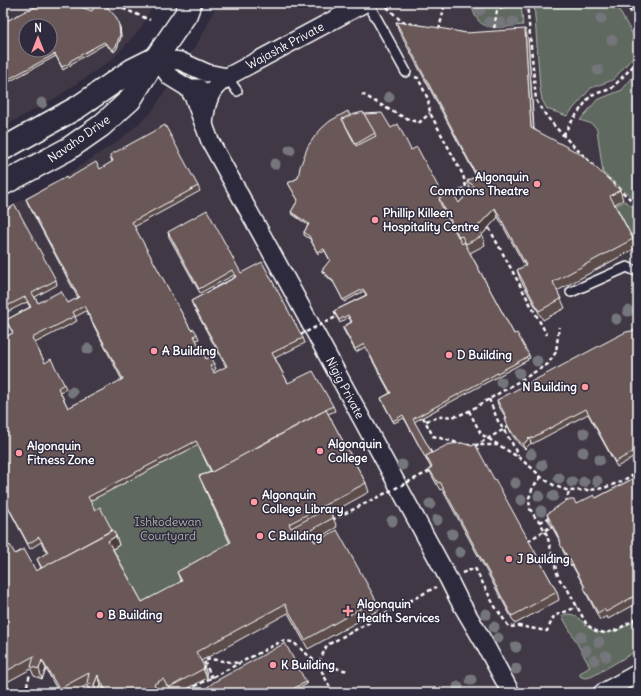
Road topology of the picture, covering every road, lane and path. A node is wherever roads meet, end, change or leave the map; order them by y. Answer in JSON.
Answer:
{"nodes":[{"id":1,"x":110,"y":3,"type":"edge"},
{"id":2,"x":190,"y":3,"type":"edge"},
{"id":3,"x":365,"y":3,"type":"edge"},
{"id":4,"x":368,"y":3,"type":"edge"},
{"id":5,"x":444,"y":3,"type":"edge"},
{"id":6,"x":511,"y":3,"type":"edge"},
{"id":7,"x":527,"y":3,"type":"edge"},
{"id":8,"x":626,"y":3,"type":"edge"},
{"id":9,"x":387,"y":7,"type":"dead end"},
{"id":10,"x":150,"y":20,"type":"dead end"},
{"id":11,"x":638,"y":25,"type":"edge"},
{"id":12,"x":424,"y":26,"type":"edge"},
{"id":13,"x":439,"y":32,"type":"edge"},
{"id":14,"x":499,"y":35,"type":"edge"},
{"id":15,"x":492,"y":36,"type":"edge"},
{"id":16,"x":492,"y":41,"type":"edge"},
{"id":17,"x":156,"y":58,"type":"junction"},
{"id":18,"x":638,"y":61,"type":"edge"},
{"id":19,"x":406,"y":72,"type":"joint"},
{"id":20,"x":227,"y":77,"type":"junction"},
{"id":21,"x":188,"y":88,"type":"junction"},
{"id":22,"x":214,"y":89,"type":"junction"},
{"id":23,"x":237,"y":91,"type":"dead end"},
{"id":24,"x":362,"y":94,"type":"dead end"},
{"id":25,"x":430,"y":113,"type":"junction"},
{"id":26,"x":204,"y":125,"type":"junction"},
{"id":27,"x":563,"y":135,"type":"junction"},
{"id":28,"x":3,"y":149,"type":"edge"},
{"id":29,"x":596,"y":168,"type":"edge"},
{"id":30,"x":606,"y":178,"type":"edge"},
{"id":31,"x":3,"y":184,"type":"edge"},
{"id":32,"x":448,"y":196,"type":"edge"},
{"id":33,"x":638,"y":206,"type":"edge"},
{"id":34,"x":489,"y":228,"type":"edge"},
{"id":35,"x":638,"y":272,"type":"edge"},
{"id":36,"x":571,"y":292,"type":"dead end"},
{"id":37,"x":339,"y":315,"type":"edge"},
{"id":38,"x":560,"y":327,"type":"dead end"},
{"id":39,"x":300,"y":335,"type":"edge"},
{"id":40,"x":547,"y":335,"type":"dead end"},
{"id":41,"x":489,"y":399,"type":"junction"},
{"id":42,"x":469,"y":411,"type":"junction"},
{"id":43,"x":423,"y":416,"type":"edge"},
{"id":44,"x":426,"y":422,"type":"junction"},
{"id":45,"x":508,"y":427,"type":"edge"},
{"id":46,"x":499,"y":445,"type":"junction"},
{"id":47,"x":468,"y":451,"type":"edge"},
{"id":48,"x":518,"y":457,"type":"junction"},
{"id":49,"x":439,"y":470,"type":"edge"},
{"id":50,"x":638,"y":472,"type":"edge"},
{"id":51,"x":542,"y":477,"type":"junction"},
{"id":52,"x":569,"y":491,"type":"junction"},
{"id":53,"x":563,"y":508,"type":"edge"},
{"id":54,"x":556,"y":514,"type":"edge"},
{"id":55,"x":332,"y":520,"type":"edge"},
{"id":56,"x":540,"y":522,"type":"junction"},
{"id":57,"x":552,"y":526,"type":"edge"},
{"id":58,"x":528,"y":541,"type":"edge"},
{"id":59,"x":460,"y":574,"type":"dead end"},
{"id":60,"x":438,"y":585,"type":"dead end"},
{"id":61,"x":577,"y":608,"type":"junction"},
{"id":62,"x":638,"y":618,"type":"edge"},
{"id":63,"x":342,"y":624,"type":"edge"},
{"id":64,"x":348,"y":634,"type":"junction"},
{"id":65,"x":238,"y":663,"type":"junction"},
{"id":66,"x":318,"y":664,"type":"junction"},
{"id":67,"x":348,"y":671,"type":"dead end"},
{"id":68,"x":638,"y":673,"type":"edge"},
{"id":69,"x":30,"y":674,"type":"edge"},
{"id":70,"x":212,"y":678,"type":"junction"},
{"id":71,"x":3,"y":692,"type":"edge"},
{"id":72,"x":8,"y":693,"type":"edge"},
{"id":73,"x":25,"y":693,"type":"edge"},
{"id":74,"x":182,"y":693,"type":"edge"},
{"id":75,"x":333,"y":693,"type":"edge"},
{"id":76,"x":511,"y":693,"type":"edge"},
{"id":77,"x":602,"y":693,"type":"edge"}],
"edges":[{"from":1,"to":10,"type":"path"},
{"from":2,"to":17,"type":"street","name":"Navaho Drive"},
{"from":3,"to":20,"type":"street","name":"Wajashk Private"},
{"from":4,"to":19,"type":"lane"},
{"from":5,"to":13,"type":"path"},
{"from":6,"to":16,"type":"path","bridge":true},
{"from":7,"to":27,"type":"path"},
{"from":8,"to":11,"type":"path"},
{"from":9,"to":12,"type":"path"},
{"from":14,"to":15,"type":"path"},
{"from":17,"to":20,"type":"street"},
{"from":17,"to":21,"type":"street"},
{"from":17,"to":28,"type":"street","name":"Navaho Drive"},
{"from":17,"to":31,"type":"street","name":"Navaho Drive"},
{"from":18,"to":27,"type":"path"},
{"from":19,"to":25,"type":"path"},
{"from":20,"to":22,"type":"street","name":"Wajashk Private"},
{"from":20,"to":23,"type":"lane"},
{"from":21,"to":22,"type":"street"},
{"from":21,"to":26,"type":"street","name":"Nigig Private"},
{"from":22,"to":26,"type":"street"},
{"from":24,"to":25,"type":"path"},
{"from":25,"to":32,"type":"path"},
{"from":26,"to":76,"type":"street","name":"Nigig Private"},
{"from":27,"to":29,"type":"path"},
{"from":30,"to":33,"type":"path"},
{"from":34,"to":40,"type":"path"},
{"from":35,"to":36,"type":"lane"},
{"from":37,"to":39,"type":"path","bridge":true},
{"from":38,"to":41,"type":"path"},
{"from":41,"to":42,"type":"path"},
{"from":41,"to":48,"type":"path"},
{"from":42,"to":44,"type":"path"},
{"from":42,"to":46,"type":"path"},
{"from":43,"to":44,"type":"path"},
{"from":44,"to":46,"type":"path"},
{"from":45,"to":47,"type":"path","bridge":true},
{"from":46,"to":48,"type":"path"},
{"from":48,"to":51,"type":"path"},
{"from":49,"to":55,"type":"path","bridge":true},
{"from":50,"to":52,"type":"path"},
{"from":51,"to":52,"type":"path"},
{"from":51,"to":56,"type":"path"},
{"from":52,"to":53,"type":"path"},
{"from":54,"to":56,"type":"path"},
{"from":56,"to":61,"type":"path"},
{"from":57,"to":58,"type":"path","bridge":true},
{"from":59,"to":61,"type":"path"},
{"from":60,"to":64,"type":"path"},
{"from":61,"to":62,"type":"path"},
{"from":63,"to":64,"type":"path"},
{"from":64,"to":66,"type":"path"},
{"from":65,"to":66,"type":"path"},
{"from":65,"to":70,"type":"path"},
{"from":65,"to":70,"type":"path"},
{"from":66,"to":67,"type":"path"},
{"from":66,"to":75,"type":"path"},
{"from":68,"to":77,"type":"street"},
{"from":69,"to":73,"type":"path"},
{"from":70,"to":74,"type":"path"},
{"from":71,"to":72,"type":"path"}]}
